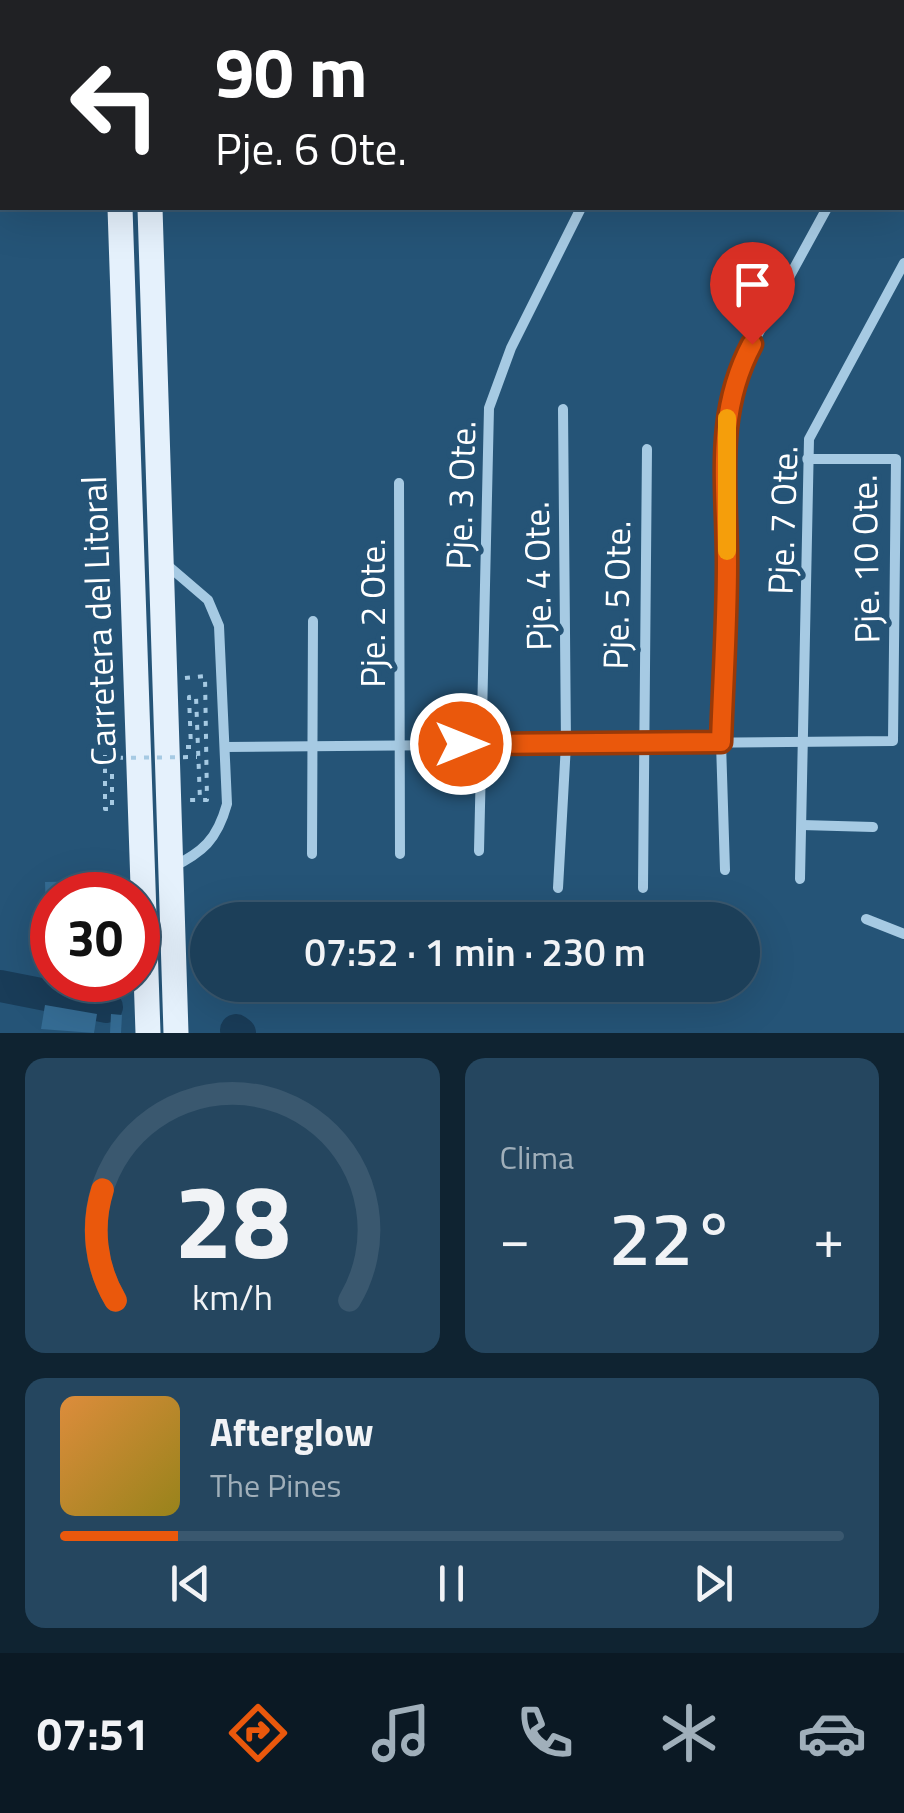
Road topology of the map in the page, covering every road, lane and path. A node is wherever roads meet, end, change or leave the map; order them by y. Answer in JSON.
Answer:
{"nodes":[{"id":1,"x":120,"y":210,"type":"edge"},
{"id":2,"x":150,"y":210,"type":"edge"},
{"id":3,"x":580,"y":210,"type":"edge"},
{"id":4,"x":826,"y":210,"type":"edge"},
{"id":5,"x":904,"y":263,"type":"edge"},
{"id":6,"x":562,"y":409,"type":"dead end"},
{"id":7,"x":647,"y":449,"type":"dead end"},
{"id":8,"x":808,"y":459,"type":"junction"},
{"id":9,"x":400,"y":483,"type":"dead end"},
{"id":10,"x":162,"y":561,"type":"junction"},
{"id":11,"x":313,"y":621,"type":"dead end"},
{"id":12,"x":899,"y":634,"type":"edge"},
{"id":13,"x":899,"y":709,"type":"edge"},
{"id":14,"x":105,"y":726,"type":"dead end"},
{"id":15,"x":721,"y":742,"type":"junction"},
{"id":16,"x":806,"y":742,"type":"junction"},
{"id":17,"x":641,"y":743,"type":"junction"},
{"id":18,"x":399,"y":744,"type":"junction"},
{"id":19,"x":483,"y":744,"type":"junction"},
{"id":20,"x":566,"y":744,"type":"junction"},
{"id":21,"x":312,"y":745,"type":"junction"},
{"id":22,"x":225,"y":747,"type":"junction"},
{"id":23,"x":198,"y":757,"type":"junction"},
{"id":24,"x":105,"y":758,"type":"junction"},
{"id":25,"x":168,"y":800,"type":"junction"},
{"id":26,"x":200,"y":800,"type":"junction"},
{"id":27,"x":120,"y":821,"type":"dead end"},
{"id":28,"x":802,"y":826,"type":"junction"},
{"id":29,"x":873,"y":827,"type":"dead end"},
{"id":30,"x":480,"y":851,"type":"dead end"},
{"id":31,"x":312,"y":854,"type":"dead end"},
{"id":32,"x":400,"y":854,"type":"dead end"},
{"id":33,"x":170,"y":868,"type":"junction"},
{"id":34,"x":725,"y":870,"type":"dead end"},
{"id":35,"x":800,"y":879,"type":"dead end"},
{"id":36,"x":558,"y":888,"type":"dead end"},
{"id":37,"x":642,"y":888,"type":"dead end"},
{"id":38,"x":866,"y":919,"type":"dead end"},
{"id":39,"x":904,"y":934,"type":"edge"},
{"id":40,"x":148,"y":1033,"type":"edge"},
{"id":41,"x":176,"y":1033,"type":"edge"}],
"edges":[{"from":1,"to":40,"type":"main road","name":"Carretera del Litoral"},
{"from":2,"to":10,"type":"main road"},
{"from":3,"to":19,"type":"street","name":"Pje. 3 Ote."},
{"from":4,"to":15,"type":"street"},
{"from":5,"to":8,"type":"street","name":"Pje. 7 Ote."},
{"from":6,"to":20,"type":"street","name":"Pje. 4 Ote."},
{"from":7,"to":17,"type":"street","name":"Pje. 5 Ote."},
{"from":8,"to":12,"type":"street","name":"Pje. 10 Ote."},
{"from":8,"to":16,"type":"street","name":"Pje. 7 Ote."},
{"from":9,"to":18,"type":"street","name":"Pje. 2 Ote."},
{"from":10,"to":22,"type":"street"},
{"from":10,"to":25,"type":"main road"},
{"from":11,"to":21,"type":"street"},
{"from":12,"to":13,"type":"street","name":"Pje. 10 Ote."},
{"from":13,"to":16,"type":"street","name":"Pje. 10 Ote."},
{"from":14,"to":24,"type":"path"},
{"from":15,"to":16,"type":"street"},
{"from":15,"to":17,"type":"street"},
{"from":15,"to":34,"type":"street"},
{"from":16,"to":28,"type":"street","name":"Pje. 7 Ote."},
{"from":17,"to":20,"type":"street"},
{"from":17,"to":37,"type":"street","name":"Pje. 5 Ote."},
{"from":18,"to":19,"type":"street"},
{"from":18,"to":21,"type":"street"},
{"from":18,"to":32,"type":"street","name":"Pje. 2 Ote."},
{"from":19,"to":20,"type":"street"},
{"from":19,"to":30,"type":"street","name":"Pje. 3 Ote."},
{"from":20,"to":36,"type":"street","name":"Pje. 4 Ote."},
{"from":21,"to":22,"type":"street"},
{"from":21,"to":31,"type":"street"},
{"from":22,"to":33,"type":"street"},
{"from":23,"to":24,"type":"path","bridge":true},
{"from":23,"to":26,"type":"path"},
{"from":23,"to":26,"type":"path"},
{"from":24,"to":27,"type":"path"},
{"from":25,"to":26,"type":"path"},
{"from":25,"to":33,"type":"main road"},
{"from":28,"to":29,"type":"street"},
{"from":28,"to":35,"type":"street","name":"Pje. 7 Ote."},
{"from":33,"to":41,"type":"main road"},
{"from":38,"to":39,"type":"street"}]}
